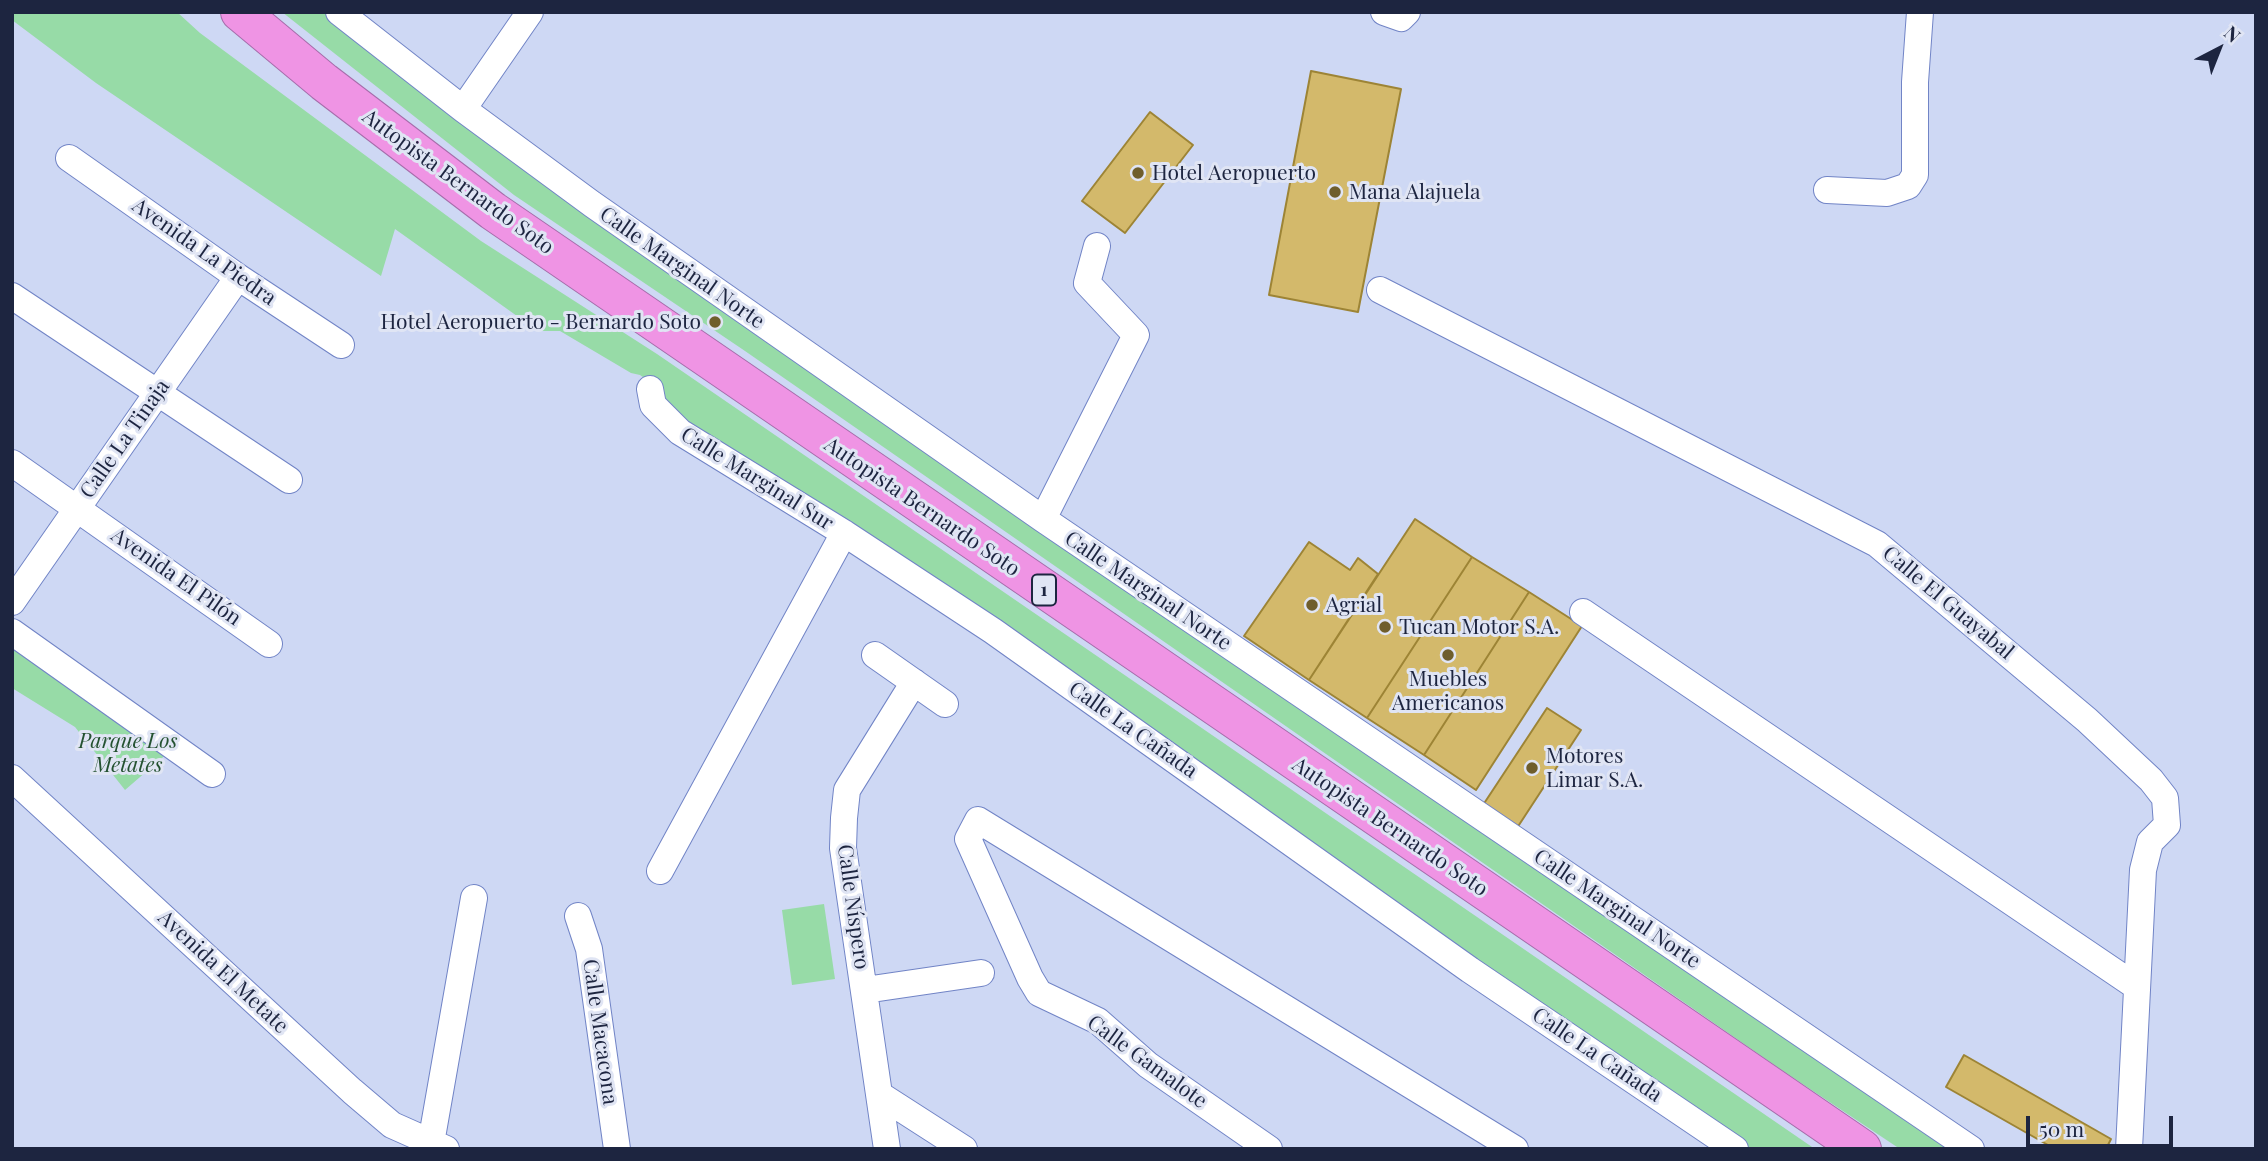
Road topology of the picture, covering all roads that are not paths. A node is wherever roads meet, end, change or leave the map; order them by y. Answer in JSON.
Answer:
{"nodes":[{"id":1,"x":240,"y":12,"type":"edge"},
{"id":2,"x":340,"y":12,"type":"edge"},
{"id":3,"x":530,"y":12,"type":"edge"},
{"id":4,"x":1384,"y":12,"type":"edge"},
{"id":5,"x":1407,"y":12,"type":"edge"},
{"id":6,"x":1920,"y":12,"type":"edge"},
{"id":7,"x":463,"y":109,"type":"junction"},
{"id":8,"x":69,"y":158,"type":"dead end"},
{"id":9,"x":1827,"y":190,"type":"dead end"},
{"id":10,"x":1097,"y":246,"type":"dead end"},
{"id":11,"x":238,"y":277,"type":"junction"},
{"id":12,"x":1380,"y":290,"type":"dead end"},
{"id":13,"x":12,"y":296,"type":"edge"},
{"id":14,"x":341,"y":345,"type":"dead end"},
{"id":15,"x":650,"y":388,"type":"dead end"},
{"id":16,"x":158,"y":392,"type":"junction"},
{"id":17,"x":12,"y":463,"type":"edge"},
{"id":18,"x":289,"y":480,"type":"dead end"},
{"id":19,"x":78,"y":508,"type":"junction"},
{"id":20,"x":1043,"y":519,"type":"junction"},
{"id":21,"x":844,"y":533,"type":"junction"},
{"id":22,"x":12,"y":602,"type":"edge"},
{"id":23,"x":1583,"y":612,"type":"dead end"},
{"id":24,"x":12,"y":632,"type":"edge"},
{"id":25,"x":270,"y":643,"type":"dead end"},
{"id":26,"x":875,"y":655,"type":"dead end"},
{"id":27,"x":914,"y":682,"type":"junction"},
{"id":28,"x":945,"y":704,"type":"dead end"},
{"id":29,"x":212,"y":774,"type":"dead end"},
{"id":30,"x":12,"y":778,"type":"edge"},
{"id":31,"x":660,"y":871,"type":"dead end"},
{"id":32,"x":474,"y":898,"type":"dead end"},
{"id":33,"x":578,"y":916,"type":"dead end"},
{"id":34,"x":981,"y":973,"type":"dead end"},
{"id":35,"x":2137,"y":987,"type":"junction"},
{"id":36,"x":865,"y":990,"type":"junction"},
{"id":37,"x":880,"y":1096,"type":"junction"},
{"id":38,"x":438,"y":1146,"type":"edge"},
{"id":39,"x":617,"y":1149,"type":"edge"},
{"id":40,"x":887,"y":1149,"type":"edge"},
{"id":41,"x":964,"y":1149,"type":"edge"},
{"id":42,"x":1269,"y":1149,"type":"edge"},
{"id":43,"x":1515,"y":1149,"type":"edge"},
{"id":44,"x":1735,"y":1149,"type":"edge"},
{"id":45,"x":1862,"y":1149,"type":"edge"},
{"id":46,"x":1971,"y":1149,"type":"edge"},
{"id":47,"x":2129,"y":1149,"type":"edge"}],
"edges":[{"from":1,"to":45,"type":"highway","name":"Autopista Bernardo Soto","number":"1"},
{"from":2,"to":7,"type":"street","name":"Calle Marginal Norte"},
{"from":3,"to":7,"type":"street"},
{"from":4,"to":5,"type":"street"},
{"from":6,"to":9,"type":"street"},
{"from":7,"to":20,"type":"street","name":"Calle Marginal Norte"},
{"from":8,"to":11,"type":"street","name":"Avenida La Piedra"},
{"from":10,"to":20,"type":"street"},
{"from":11,"to":14,"type":"street","name":"Avenida La Piedra"},
{"from":11,"to":16,"type":"street","name":"Calle La Tinaja"},
{"from":12,"to":35,"type":"street","name":"Calle El Guayabal"},
{"from":13,"to":16,"type":"street"},
{"from":15,"to":21,"type":"street","name":"Calle Marginal Sur"},
{"from":16,"to":18,"type":"street"},
{"from":16,"to":19,"type":"street","name":"Calle La Tinaja"},
{"from":17,"to":19,"type":"street","name":"Avenida El Pilón"},
{"from":19,"to":22,"type":"street","name":"Calle La Tinaja"},
{"from":19,"to":25,"type":"street","name":"Avenida El Pilón"},
{"from":20,"to":46,"type":"street","name":"Calle Marginal Norte"},
{"from":21,"to":31,"type":"street"},
{"from":21,"to":44,"type":"street","name":"Calle La Cañada"},
{"from":23,"to":35,"type":"street"},
{"from":24,"to":29,"type":"street"},
{"from":26,"to":27,"type":"street"},
{"from":27,"to":28,"type":"street"},
{"from":27,"to":36,"type":"street","name":"Calle Níspero"},
{"from":30,"to":38,"type":"street","name":"Avenida El Metate"},
{"from":32,"to":38,"type":"street"},
{"from":33,"to":39,"type":"street","name":"Calle Macacona"},
{"from":34,"to":36,"type":"street"},
{"from":35,"to":47,"type":"street","name":"Calle El Guayabal"},
{"from":36,"to":37,"type":"street","name":"Calle Níspero"},
{"from":37,"to":40,"type":"street","name":"Calle Níspero"},
{"from":37,"to":41,"type":"street"},
{"from":42,"to":43,"type":"street","name":"Calle Gamalote"}]}
